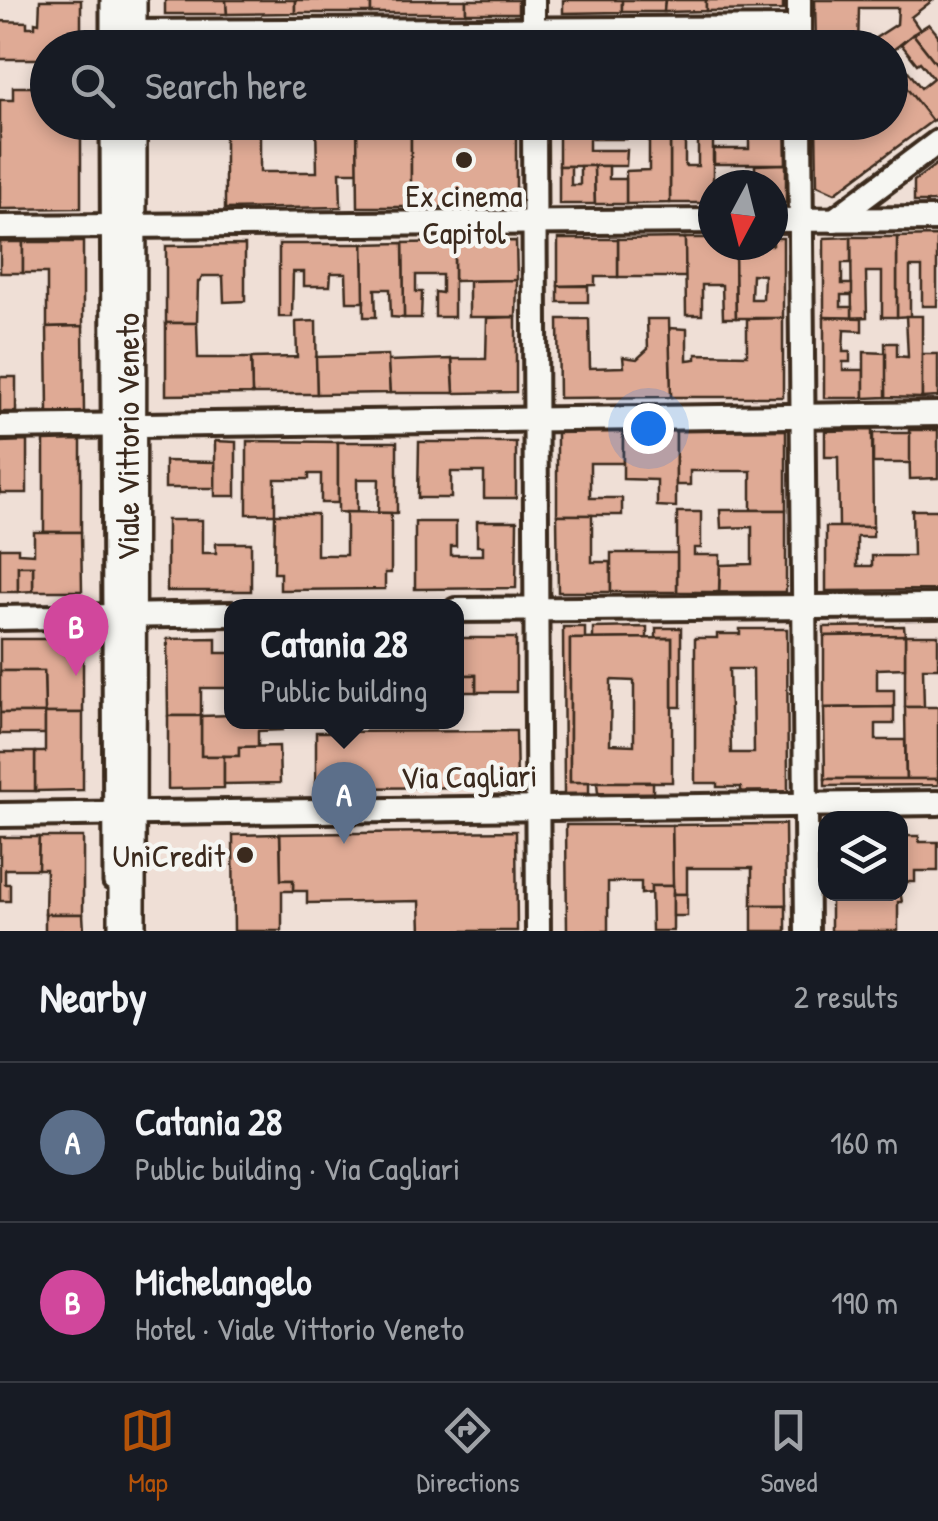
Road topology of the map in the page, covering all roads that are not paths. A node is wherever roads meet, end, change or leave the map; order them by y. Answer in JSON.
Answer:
{"nodes":[{"id":1,"x":107,"y":0,"type":"edge"},
{"id":2,"x":533,"y":0,"type":"edge"},
{"id":3,"x":543,"y":0,"type":"edge"},
{"id":4,"x":799,"y":0,"type":"edge"},
{"id":5,"x":122,"y":30,"type":"edge"},
{"id":6,"x":537,"y":30,"type":"edge"},
{"id":7,"x":539,"y":30,"type":"edge"},
{"id":8,"x":799,"y":30,"type":"edge"},
{"id":9,"x":109,"y":140,"type":"edge"},
{"id":10,"x":126,"y":140,"type":"edge"},
{"id":11,"x":535,"y":140,"type":"edge"},
{"id":12,"x":543,"y":140,"type":"edge"},
{"id":13,"x":800,"y":140,"type":"edge"},
{"id":14,"x":938,"y":142,"type":"edge"},
{"id":15,"x":938,"y":219,"type":"edge"},
{"id":16,"x":788,"y":220,"type":"edge"},
{"id":17,"x":801,"y":220,"type":"junction"},
{"id":18,"x":834,"y":220,"type":"junction"},
{"id":19,"x":698,"y":221,"type":"edge"},
{"id":20,"x":539,"y":223,"type":"junction"},
{"id":21,"x":118,"y":226,"type":"junction"},
{"id":22,"x":0,"y":227,"type":"edge"},
{"id":23,"x":938,"y":414,"type":"edge"},
{"id":24,"x":802,"y":416,"type":"junction"},
{"id":25,"x":540,"y":419,"type":"junction"},
{"id":26,"x":118,"y":425,"type":"junction"},
{"id":27,"x":0,"y":427,"type":"edge"},
{"id":28,"x":804,"y":606,"type":"junction"},
{"id":29,"x":938,"y":606,"type":"edge"},
{"id":30,"x":541,"y":609,"type":"junction"},
{"id":31,"x":464,"y":610,"type":"edge"},
{"id":32,"x":224,"y":614,"type":"edge"},
{"id":33,"x":118,"y":615,"type":"junction"},
{"id":34,"x":0,"y":618,"type":"edge"},
{"id":35,"x":938,"y":803,"type":"edge"},
{"id":36,"x":806,"y":804,"type":"junction"},
{"id":37,"x":542,"y":808,"type":"junction"},
{"id":38,"x":118,"y":814,"type":"junction"},
{"id":39,"x":0,"y":815,"type":"edge"},
{"id":40,"x":110,"y":892,"type":"dead end"},
{"id":41,"x":127,"y":931,"type":"edge"},
{"id":42,"x":538,"y":931,"type":"edge"},
{"id":43,"x":548,"y":931,"type":"edge"},
{"id":44,"x":808,"y":931,"type":"edge"}],
"edges":[{"from":1,"to":5,"type":"lane"},
{"from":2,"to":6,"type":"street"},
{"from":3,"to":7,"type":"lane"},
{"from":4,"to":8,"type":"street"},
{"from":9,"to":21,"type":"lane"},
{"from":10,"to":21,"type":"main road","name":"Viale Vittorio Veneto"},
{"from":11,"to":20,"type":"street"},
{"from":12,"to":20,"type":"lane"},
{"from":13,"to":17,"type":"street"},
{"from":14,"to":18,"type":"street"},
{"from":15,"to":18,"type":"street"},
{"from":16,"to":17,"type":"street"},
{"from":17,"to":18,"type":"street"},
{"from":17,"to":24,"type":"street"},
{"from":19,"to":20,"type":"street"},
{"from":20,"to":21,"type":"street"},
{"from":20,"to":25,"type":"street"},
{"from":21,"to":22,"type":"street"},
{"from":21,"to":26,"type":"main road","name":"Viale Vittorio Veneto"},
{"from":23,"to":24,"type":"street"},
{"from":24,"to":25,"type":"street"},
{"from":24,"to":28,"type":"street"},
{"from":25,"to":26,"type":"street"},
{"from":25,"to":30,"type":"street"},
{"from":26,"to":27,"type":"street"},
{"from":26,"to":33,"type":"main road","name":"Viale Vittorio Veneto"},
{"from":28,"to":29,"type":"street"},
{"from":28,"to":30,"type":"street"},
{"from":28,"to":36,"type":"street"},
{"from":30,"to":31,"type":"street"},
{"from":30,"to":37,"type":"street"},
{"from":32,"to":33,"type":"street"},
{"from":33,"to":34,"type":"street"},
{"from":33,"to":38,"type":"main road","name":"Viale Vittorio Veneto"},
{"from":35,"to":36,"type":"street","name":"Via Cagliari"},
{"from":36,"to":37,"type":"street","name":"Via Cagliari"},
{"from":36,"to":44,"type":"street"},
{"from":37,"to":38,"type":"street","name":"Via Cagliari"},
{"from":37,"to":42,"type":"street"},
{"from":37,"to":43,"type":"lane"},
{"from":38,"to":39,"type":"street","name":"Via Cagliari"},
{"from":38,"to":40,"type":"lane"},
{"from":38,"to":41,"type":"main road","name":"Viale Vittorio Veneto"}]}
